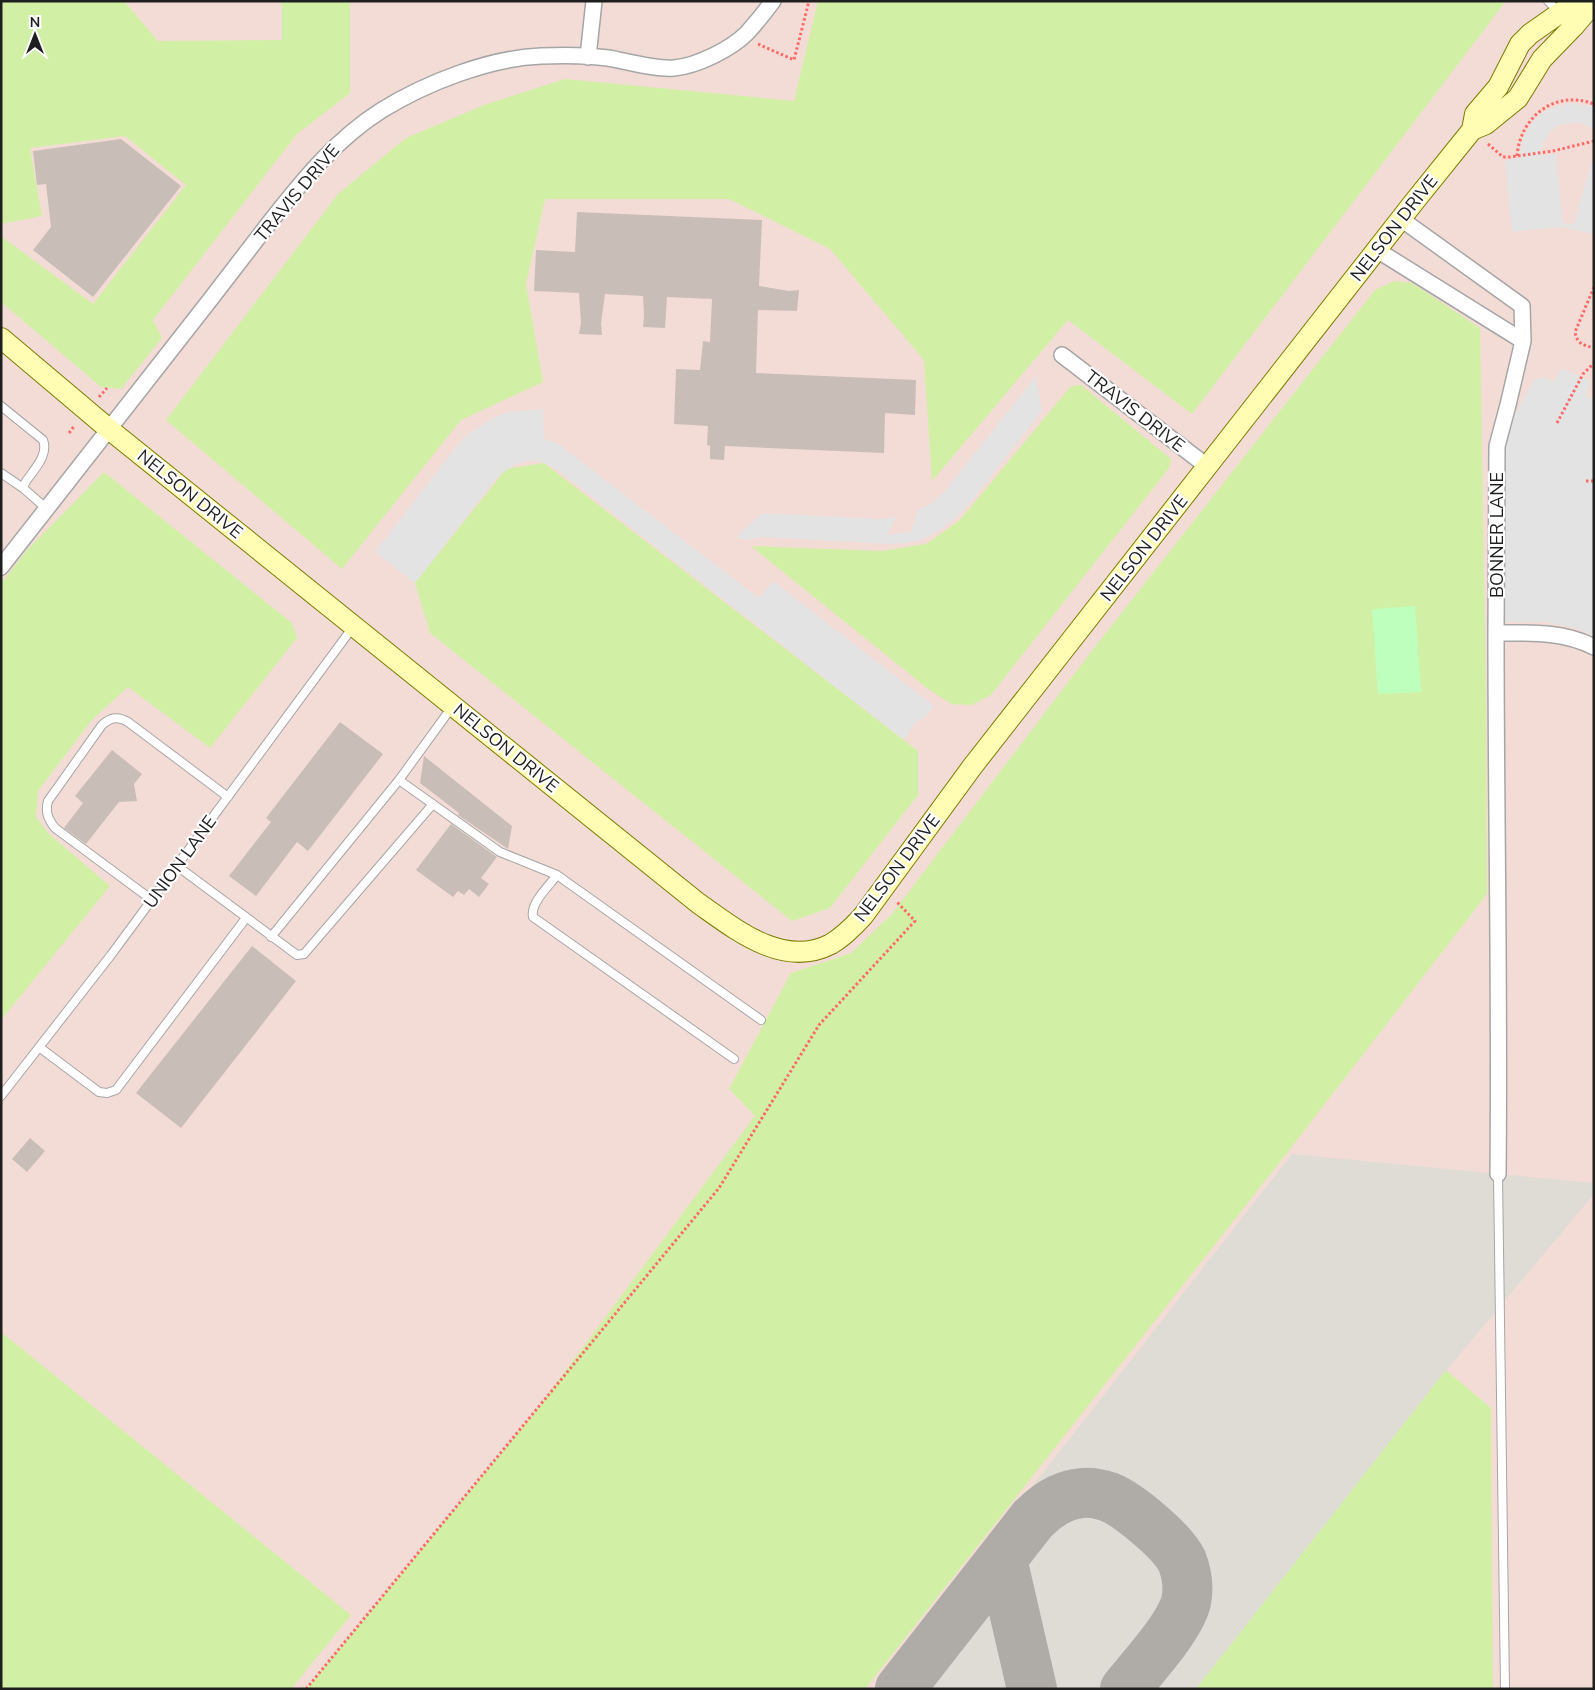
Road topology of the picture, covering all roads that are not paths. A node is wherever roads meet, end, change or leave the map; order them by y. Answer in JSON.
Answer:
{"nodes":[{"id":1,"x":594,"y":1,"type":"edge"},
{"id":2,"x":773,"y":1,"type":"edge"},
{"id":3,"x":1577,"y":1,"type":"edge"},
{"id":4,"x":1588,"y":1,"type":"edge"},
{"id":5,"x":1554,"y":7,"type":"edge"},
{"id":6,"x":588,"y":56,"type":"junction"},
{"id":7,"x":1472,"y":130,"type":"junction"},
{"id":8,"x":1401,"y":219,"type":"junction"},
{"id":9,"x":1377,"y":250,"type":"junction"},
{"id":10,"x":1,"y":338,"type":"edge"},
{"id":11,"x":1523,"y":341,"type":"junction"},
{"id":12,"x":1062,"y":354,"type":"dead end"},
{"id":13,"x":1,"y":406,"type":"edge"},
{"id":14,"x":110,"y":430,"type":"junction"},
{"id":15,"x":1208,"y":467,"type":"junction"},
{"id":16,"x":1,"y":473,"type":"edge"},
{"id":17,"x":23,"y":488,"type":"junction"},
{"id":18,"x":47,"y":509,"type":"junction"},
{"id":19,"x":1,"y":567,"type":"edge"},
{"id":20,"x":354,"y":626,"type":"junction"},
{"id":21,"x":1496,"y":634,"type":"junction"},
{"id":22,"x":1594,"y":647,"type":"edge"},
{"id":23,"x":453,"y":705,"type":"junction"},
{"id":24,"x":399,"y":780,"type":"junction"},
{"id":25,"x":228,"y":797,"type":"junction"},
{"id":26,"x":433,"y":804,"type":"junction"},
{"id":27,"x":177,"y":866,"type":"junction"},
{"id":28,"x":556,"y":875,"type":"junction"},
{"id":29,"x":152,"y":900,"type":"junction"},
{"id":30,"x":246,"y":918,"type":"junction"},
{"id":31,"x":271,"y":937,"type":"junction"},
{"id":32,"x":761,"y":1020,"type":"dead end"},
{"id":33,"x":40,"y":1047,"type":"junction"},
{"id":34,"x":734,"y":1059,"type":"dead end"},
{"id":35,"x":1,"y":1096,"type":"edge"},
{"id":36,"x":1498,"y":1174,"type":"joint"},
{"id":37,"x":1505,"y":1689,"type":"edge"}],
"edges":[{"from":1,"to":6,"type":"street"},
{"from":2,"to":6,"type":"street","name":"TRAVIS DRIVE"},
{"from":3,"to":5,"type":"street","name":"NELSON DRIVE"},
{"from":4,"to":7,"type":"street","name":"NELSON DRIVE"},
{"from":5,"to":7,"type":"street","name":"NELSON DRIVE"},
{"from":6,"to":14,"type":"street","name":"TRAVIS DRIVE"},
{"from":7,"to":8,"type":"street","name":"NELSON DRIVE"},
{"from":8,"to":9,"type":"street","name":"NELSON DRIVE"},
{"from":8,"to":11,"type":"street","name":"BONNER LANE"},
{"from":9,"to":11,"type":"street"},
{"from":9,"to":15,"type":"street","name":"NELSON DRIVE"},
{"from":10,"to":14,"type":"street","name":"NELSON DRIVE"},
{"from":11,"to":21,"type":"street","name":"BONNER LANE"},
{"from":12,"to":15,"type":"street","name":"TRAVIS DRIVE"},
{"from":13,"to":17,"type":"lane"},
{"from":14,"to":18,"type":"street","name":"TRAVIS DRIVE"},
{"from":14,"to":20,"type":"street","name":"NELSON DRIVE"},
{"from":15,"to":23,"type":"street","name":"NELSON DRIVE"},
{"from":16,"to":17,"type":"lane"},
{"from":17,"to":18,"type":"lane"},
{"from":18,"to":19,"type":"street","name":"TRAVIS DRIVE"},
{"from":20,"to":23,"type":"street","name":"NELSON DRIVE"},
{"from":20,"to":25,"type":"lane","name":"UNION LANE"},
{"from":21,"to":22,"type":"street"},
{"from":21,"to":36,"type":"street","name":"BONNER LANE"},
{"from":23,"to":24,"type":"lane"},
{"from":24,"to":26,"type":"lane"},
{"from":24,"to":31,"type":"lane"},
{"from":25,"to":27,"type":"lane","name":"UNION LANE"},
{"from":25,"to":29,"type":"lane"},
{"from":26,"to":28,"type":"lane"},
{"from":26,"to":31,"type":"lane"},
{"from":27,"to":29,"type":"lane","name":"UNION LANE"},
{"from":27,"to":30,"type":"lane"},
{"from":28,"to":32,"type":"lane"},
{"from":28,"to":34,"type":"lane"},
{"from":29,"to":33,"type":"lane","name":"UNION LANE"},
{"from":30,"to":31,"type":"lane"},
{"from":30,"to":33,"type":"lane"},
{"from":33,"to":35,"type":"lane","name":"UNION LANE"},
{"from":36,"to":37,"type":"lane"}]}
